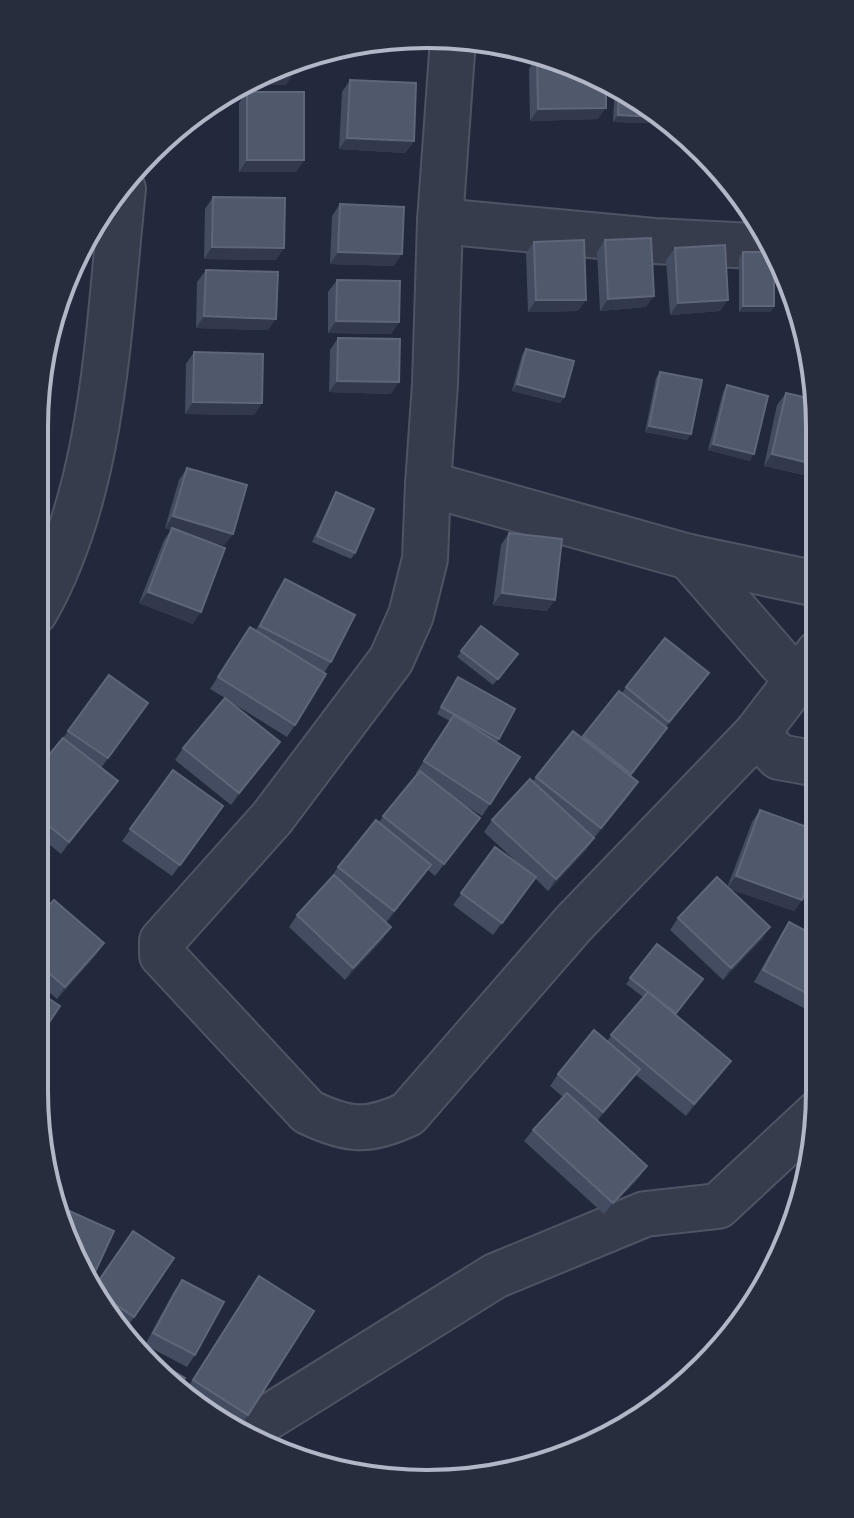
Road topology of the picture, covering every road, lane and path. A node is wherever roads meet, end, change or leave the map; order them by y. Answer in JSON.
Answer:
{"nodes":[{"id":1,"x":452,"y":49,"type":"edge"},
{"id":2,"x":122,"y":202,"type":"edge"},
{"id":3,"x":440,"y":221,"type":"junction"},
{"id":4,"x":760,"y":246,"type":"edge"},
{"id":5,"x":428,"y":484,"type":"junction"},
{"id":6,"x":689,"y":557,"type":"junction"},
{"id":7,"x":806,"y":582,"type":"edge"},
{"id":8,"x":48,"y":587,"type":"edge"},
{"id":9,"x":806,"y":666,"type":"edge"},
{"id":10,"x":806,"y":668,"type":"edge"},
{"id":11,"x":756,"y":734,"type":"junction"},
{"id":12,"x":806,"y":762,"type":"edge"},
{"id":13,"x":804,"y":1126,"type":"edge"},
{"id":14,"x":252,"y":1427,"type":"edge"}],
"edges":[{"from":1,"to":3,"type":"street"},
{"from":2,"to":8,"type":"street"},
{"from":3,"to":4,"type":"street"},
{"from":3,"to":5,"type":"street"},
{"from":5,"to":6,"type":"street"},
{"from":5,"to":11,"type":"street"},
{"from":6,"to":7,"type":"street"},
{"from":6,"to":9,"type":"street"},
{"from":10,"to":11,"type":"street"},
{"from":11,"to":12,"type":"street"},
{"from":13,"to":14,"type":"street"}]}
